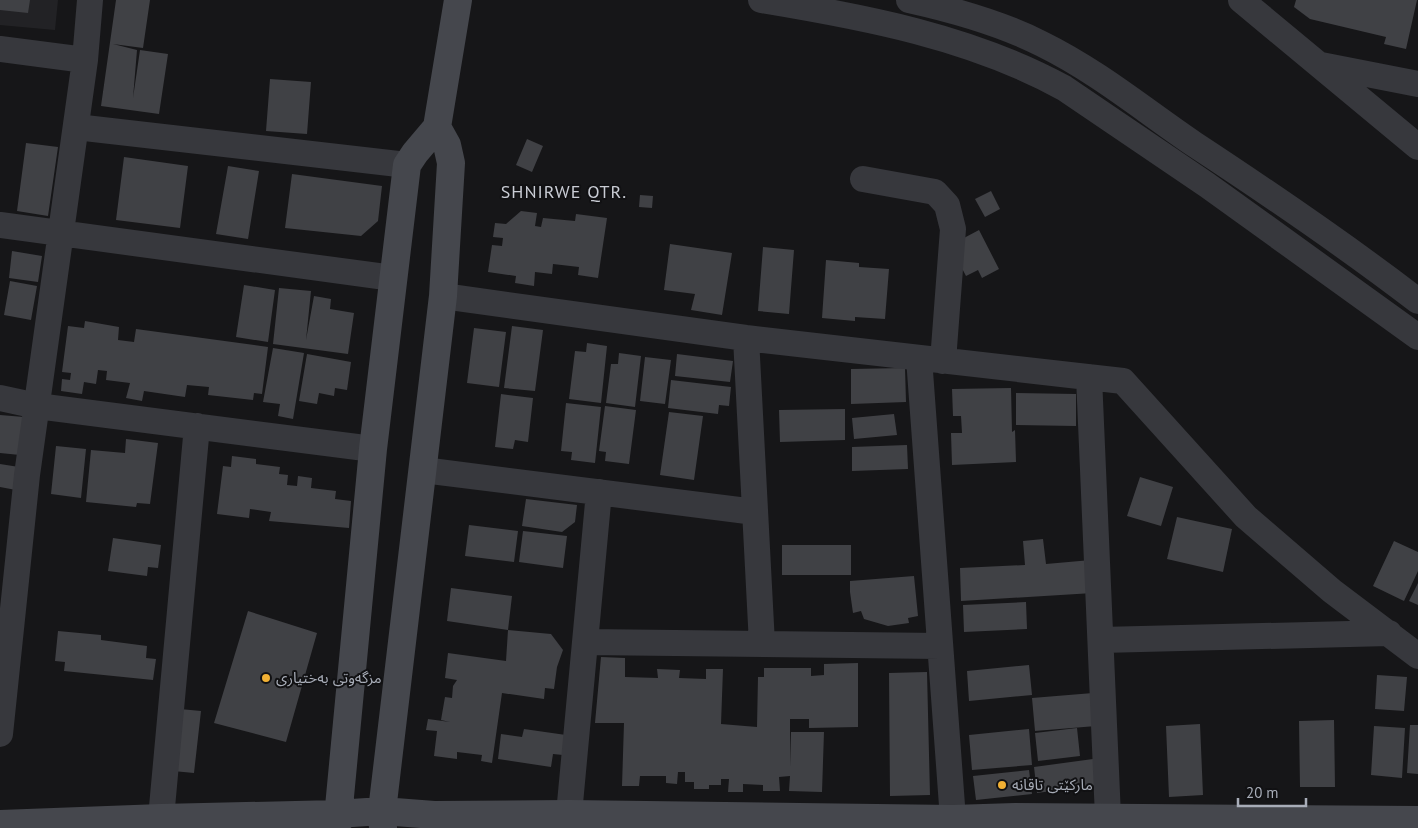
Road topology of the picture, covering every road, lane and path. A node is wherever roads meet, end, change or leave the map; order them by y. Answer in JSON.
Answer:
{"nodes":[{"id":1,"x":90,"y":0,"type":"edge"},
{"id":2,"x":458,"y":0,"type":"edge"},
{"id":3,"x":761,"y":0,"type":"edge"},
{"id":4,"x":909,"y":0,"type":"edge"},
{"id":5,"x":1241,"y":0,"type":"edge"},
{"id":6,"x":818,"y":5,"type":"edge"},
{"id":7,"x":972,"y":8,"type":"edge"},
{"id":8,"x":0,"y":49,"type":"edge"},
{"id":9,"x":85,"y":60,"type":"junction"},
{"id":10,"x":1318,"y":64,"type":"junction"},
{"id":11,"x":1418,"y":84,"type":"edge"},
{"id":12,"x":76,"y":127,"type":"junction"},
{"id":13,"x":437,"y":127,"type":"junction"},
{"id":14,"x":1418,"y":147,"type":"edge"},
{"id":15,"x":407,"y":165,"type":"junction"},
{"id":16,"x":863,"y":179,"type":"dead end"},
{"id":17,"x":0,"y":225,"type":"edge"},
{"id":18,"x":61,"y":234,"type":"junction"},
{"id":19,"x":393,"y":278,"type":"junction"},
{"id":20,"x":443,"y":296,"type":"junction"},
{"id":21,"x":1418,"y":301,"type":"edge"},
{"id":22,"x":1418,"y":337,"type":"edge"},
{"id":23,"x":746,"y":338,"type":"junction"},
{"id":24,"x":931,"y":359,"type":"junction"},
{"id":25,"x":1089,"y":377,"type":"junction"},
{"id":26,"x":0,"y":398,"type":"edge"},
{"id":27,"x":37,"y":406,"type":"junction"},
{"id":28,"x":197,"y":426,"type":"junction"},
{"id":29,"x":373,"y":449,"type":"junction"},
{"id":30,"x":423,"y":470,"type":"junction"},
{"id":31,"x":600,"y":492,"type":"junction"},
{"id":32,"x":755,"y":512,"type":"junction"},
{"id":33,"x":1389,"y":633,"type":"junction"},
{"id":34,"x":1101,"y":640,"type":"junction"},
{"id":35,"x":586,"y":642,"type":"junction"},
{"id":36,"x":762,"y":644,"type":"junction"},
{"id":37,"x":940,"y":646,"type":"junction"},
{"id":38,"x":1418,"y":656,"type":"edge"},
{"id":39,"x":0,"y":734,"type":"edge"},
{"id":40,"x":569,"y":814,"type":"junction"},
{"id":41,"x":434,"y":815,"type":"junction"},
{"id":42,"x":1108,"y":817,"type":"junction"},
{"id":43,"x":161,"y":818,"type":"junction"},
{"id":44,"x":953,"y":819,"type":"junction"},
{"id":45,"x":383,"y":820,"type":"edge"},
{"id":46,"x":1418,"y":820,"type":"edge"},
{"id":47,"x":337,"y":821,"type":"edge"},
{"id":48,"x":1010,"y":822,"type":"edge"},
{"id":49,"x":1079,"y":823,"type":"edge"},
{"id":50,"x":1248,"y":823,"type":"edge"},
{"id":51,"x":0,"y":824,"type":"edge"},
{"id":52,"x":1307,"y":824,"type":"edge"},
{"id":53,"x":410,"y":828,"type":"edge"}],
"edges":[{"from":1,"to":9,"type":"street"},
{"from":2,"to":13,"type":"street"},
{"from":3,"to":6,"type":"street"},
{"from":4,"to":7,"type":"street"},
{"from":5,"to":10,"type":"street"},
{"from":6,"to":22,"type":"street"},
{"from":7,"to":21,"type":"street"},
{"from":8,"to":9,"type":"street"},
{"from":9,"to":12,"type":"street"},
{"from":10,"to":11,"type":"street"},
{"from":10,"to":14,"type":"street"},
{"from":12,"to":15,"type":"street"},
{"from":12,"to":18,"type":"street"},
{"from":13,"to":15,"type":"street"},
{"from":13,"to":20,"type":"street"},
{"from":15,"to":19,"type":"street"},
{"from":16,"to":24,"type":"street"},
{"from":17,"to":18,"type":"street"},
{"from":18,"to":19,"type":"street"},
{"from":18,"to":27,"type":"street"},
{"from":19,"to":29,"type":"street"},
{"from":20,"to":23,"type":"street"},
{"from":20,"to":30,"type":"street"},
{"from":23,"to":24,"type":"street"},
{"from":23,"to":32,"type":"street"},
{"from":24,"to":25,"type":"street"},
{"from":24,"to":37,"type":"street"},
{"from":25,"to":33,"type":"street"},
{"from":25,"to":34,"type":"street"},
{"from":26,"to":27,"type":"street"},
{"from":27,"to":28,"type":"street"},
{"from":27,"to":39,"type":"street"},
{"from":28,"to":29,"type":"street"},
{"from":28,"to":43,"type":"street"},
{"from":29,"to":47,"type":"street"},
{"from":30,"to":31,"type":"street"},
{"from":30,"to":45,"type":"street"},
{"from":31,"to":32,"type":"street"},
{"from":31,"to":35,"type":"street"},
{"from":32,"to":36,"type":"street"},
{"from":33,"to":34,"type":"street"},
{"from":33,"to":38,"type":"street"},
{"from":34,"to":42,"type":"street"},
{"from":35,"to":36,"type":"street"},
{"from":35,"to":40,"type":"street"},
{"from":36,"to":37,"type":"street"},
{"from":37,"to":44,"type":"street"},
{"from":40,"to":41,"type":"street"},
{"from":40,"to":44,"type":"street"},
{"from":41,"to":45,"type":"street"},
{"from":41,"to":53,"type":"street"},
{"from":42,"to":49,"type":"street"},
{"from":42,"to":50,"type":"street"},
{"from":43,"to":47,"type":"street"},
{"from":43,"to":51,"type":"street"},
{"from":44,"to":48,"type":"street"},
{"from":45,"to":47,"type":"street"},
{"from":46,"to":52,"type":"street"},
{"from":48,"to":49,"type":"street"},
{"from":50,"to":52,"type":"street"}]}
